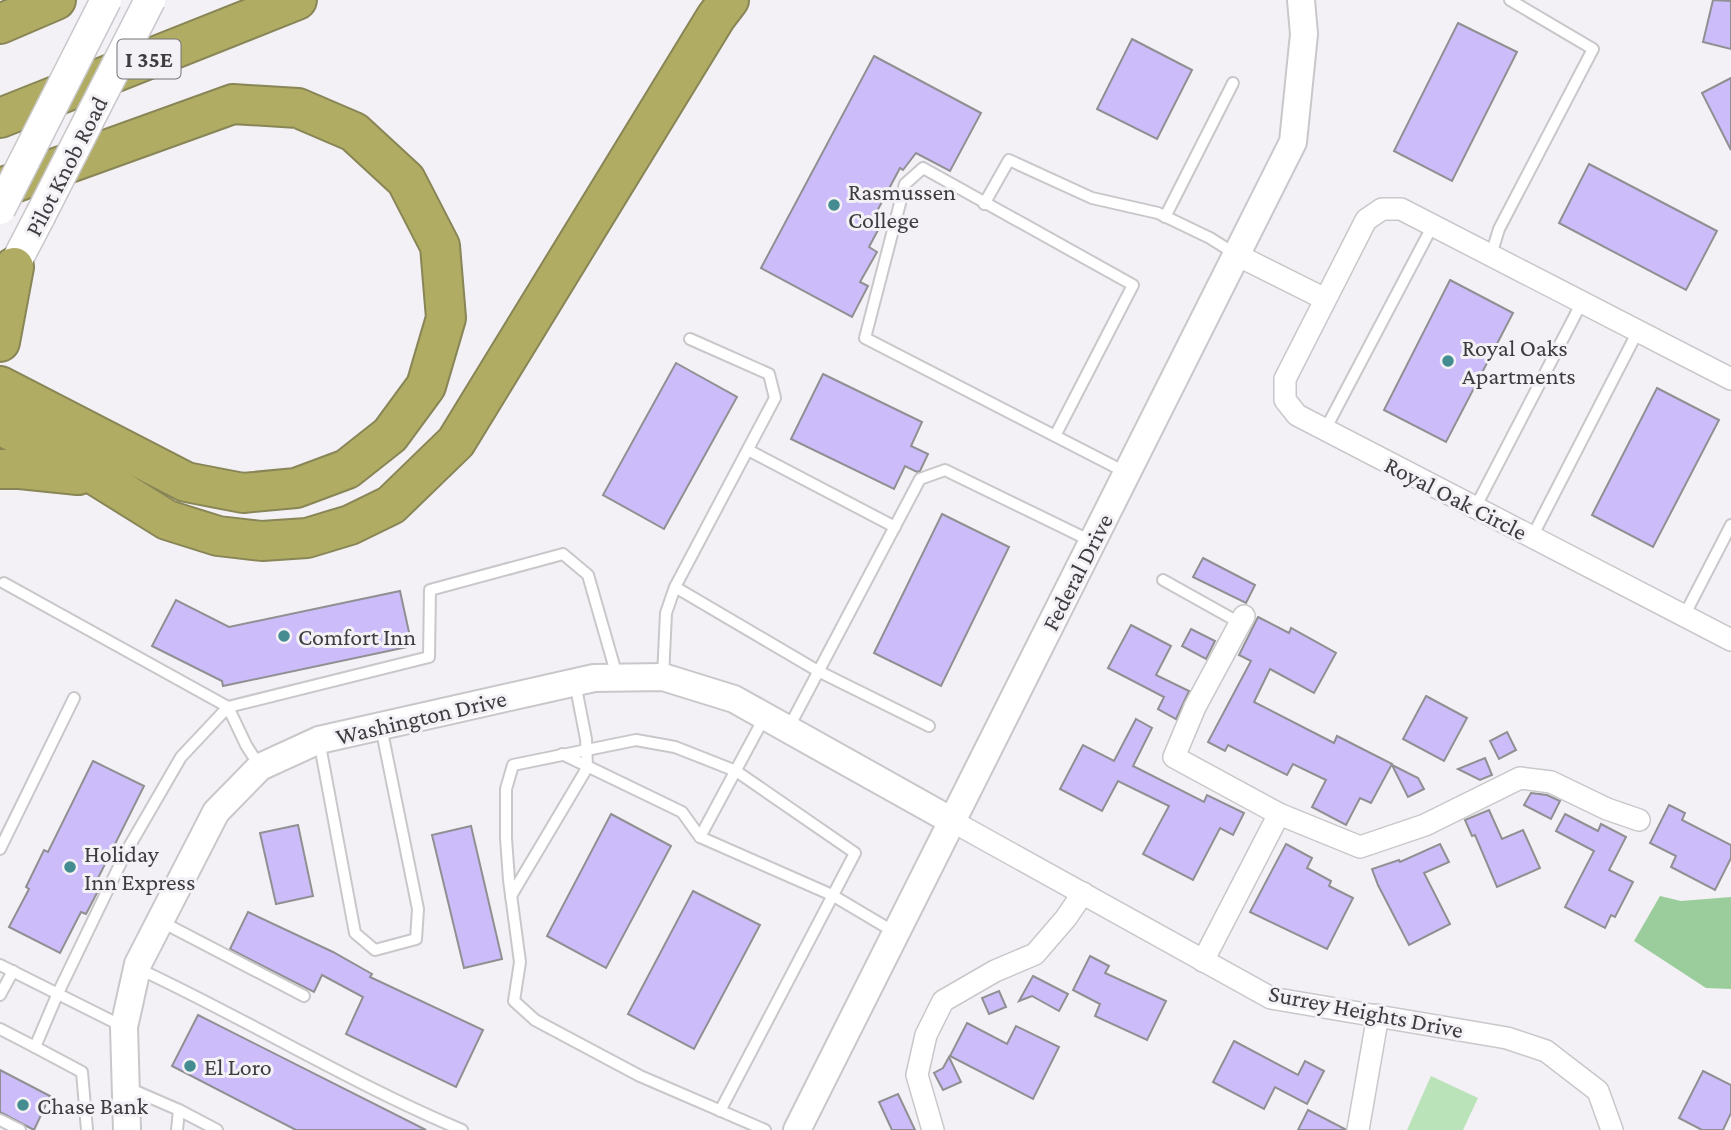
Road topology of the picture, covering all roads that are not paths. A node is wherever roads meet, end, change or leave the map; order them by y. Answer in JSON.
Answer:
{"nodes":[{"id":1,"x":56,"y":0,"type":"edge"},
{"id":2,"x":106,"y":0,"type":"edge"},
{"id":3,"x":150,"y":0,"type":"edge"},
{"id":4,"x":297,"y":0,"type":"edge"},
{"id":5,"x":729,"y":0,"type":"edge"},
{"id":6,"x":1301,"y":0,"type":"edge"},
{"id":7,"x":1510,"y":0,"type":"edge"},
{"id":8,"x":0,"y":23,"type":"edge"},
{"id":9,"x":1233,"y":83,"type":"dead end"},
{"id":10,"x":0,"y":118,"type":"edge"},
{"id":11,"x":0,"y":188,"type":"edge"},
{"id":12,"x":984,"y":204,"type":"junction"},
{"id":13,"x":0,"y":209,"type":"edge"},
{"id":14,"x":1166,"y":217,"type":"junction"},
{"id":15,"x":1433,"y":225,"type":"junction"},
{"id":16,"x":1237,"y":254,"type":"junction"},
{"id":17,"x":1491,"y":254,"type":"junction"},
{"id":18,"x":7,"y":280,"type":"edge"},
{"id":19,"x":1325,"y":299,"type":"junction"},
{"id":20,"x":1582,"y":302,"type":"junction"},
{"id":21,"x":1639,"y":331,"type":"junction"},
{"id":22,"x":690,"y":339,"type":"dead end"},
{"id":23,"x":0,"y":342,"type":"edge"},
{"id":24,"x":0,"y":356,"type":"edge"},
{"id":25,"x":1731,"y":379,"type":"edge"},
{"id":26,"x":0,"y":386,"type":"edge"},
{"id":27,"x":0,"y":425,"type":"edge"},
{"id":28,"x":78,"y":427,"type":"junction"},
{"id":29,"x":1325,"y":430,"type":"junction"},
{"id":30,"x":1055,"y":436,"type":"junction"},
{"id":31,"x":748,"y":450,"type":"junction"},
{"id":32,"x":0,"y":469,"type":"edge"},
{"id":33,"x":1127,"y":473,"type":"junction"},
{"id":34,"x":98,"y":477,"type":"junction"},
{"id":35,"x":1475,"y":508,"type":"junction"},
{"id":36,"x":1731,"y":526,"type":"edge"},
{"id":37,"x":895,"y":527,"type":"junction"},
{"id":38,"x":1532,"y":537,"type":"junction"},
{"id":39,"x":1093,"y":542,"type":"junction"},
{"id":40,"x":1163,"y":580,"type":"dead end"},
{"id":41,"x":4,"y":583,"type":"dead end"},
{"id":42,"x":675,"y":587,"type":"junction"},
{"id":43,"x":1684,"y":616,"type":"junction"},
{"id":44,"x":1242,"y":619,"type":"joint"},
{"id":45,"x":1731,"y":640,"type":"edge"},
{"id":46,"x":818,"y":671,"type":"junction"},
{"id":47,"x":663,"y":677,"type":"junction"},
{"id":48,"x":618,"y":678,"type":"junction"},
{"id":49,"x":575,"y":683,"type":"junction"},
{"id":50,"x":74,"y":698,"type":"dead end"},
{"id":51,"x":228,"y":707,"type":"junction"},
{"id":52,"x":776,"y":723,"type":"junction"},
{"id":53,"x":381,"y":726,"type":"junction"},
{"id":54,"x":929,"y":726,"type":"dead end"},
{"id":55,"x":319,"y":740,"type":"junction"},
{"id":56,"x":587,"y":749,"type":"junction"},
{"id":57,"x":562,"y":754,"type":"junction"},
{"id":58,"x":260,"y":766,"type":"junction"},
{"id":59,"x":587,"y":768,"type":"junction"},
{"id":60,"x":736,"y":771,"type":"junction"},
{"id":61,"x":1279,"y":814,"type":"junction"},
{"id":62,"x":1639,"y":820,"type":"dead end"},
{"id":63,"x":952,"y":821,"type":"junction"},
{"id":64,"x":700,"y":837,"type":"junction"},
{"id":65,"x":0,"y":849,"type":"edge"},
{"id":66,"x":1083,"y":893,"type":"junction"},
{"id":67,"x":832,"y":895,"type":"junction"},
{"id":68,"x":511,"y":896,"type":"junction"},
{"id":69,"x":160,"y":921,"type":"junction"},
{"id":70,"x":896,"y":933,"type":"junction"},
{"id":71,"x":1203,"y":961,"type":"junction"},
{"id":72,"x":0,"y":965,"type":"edge"},
{"id":73,"x":137,"y":968,"type":"junction"},
{"id":74,"x":13,"y":971,"type":"junction"},
{"id":75,"x":58,"y":993,"type":"junction"},
{"id":76,"x":0,"y":995,"type":"edge"},
{"id":77,"x":304,"y":996,"type":"dead end"},
{"id":78,"x":1378,"y":1015,"type":"junction"},
{"id":79,"x":124,"y":1027,"type":"junction"},
{"id":80,"x":0,"y":1029,"type":"edge"},
{"id":81,"x":35,"y":1047,"type":"junction"},
{"id":82,"x":126,"y":1086,"type":"junction"},
{"id":83,"x":179,"y":1110,"type":"junction"},
{"id":84,"x":720,"y":1111,"type":"junction"},
{"id":85,"x":0,"y":1120,"type":"edge"},
{"id":86,"x":20,"y":1130,"type":"edge"},
{"id":87,"x":88,"y":1130,"type":"edge"},
{"id":88,"x":127,"y":1130,"type":"edge"},
{"id":89,"x":177,"y":1130,"type":"edge"},
{"id":90,"x":217,"y":1130,"type":"edge"},
{"id":91,"x":462,"y":1130,"type":"edge"},
{"id":92,"x":765,"y":1130,"type":"edge"},
{"id":93,"x":797,"y":1130,"type":"edge"},
{"id":94,"x":933,"y":1130,"type":"edge"},
{"id":95,"x":1359,"y":1130,"type":"edge"},
{"id":96,"x":1612,"y":1130,"type":"edge"}],
"edges":[{"from":1,"to":8,"type":"highway"},
{"from":2,"to":13,"type":"main road","name":"Pilot Knob Road","bridge":true},
{"from":3,"to":18,"type":"main road","name":"Pilot Knob Road","bridge":true},
{"from":4,"to":10,"type":"highway","number":"I 35E"},
{"from":5,"to":34,"type":"highway"},
{"from":6,"to":16,"type":"street","name":"Federal Drive"},
{"from":7,"to":17,"type":"lane"},
{"from":9,"to":14,"type":"lane"},
{"from":11,"to":28,"type":"highway"},
{"from":12,"to":14,"type":"lane"},
{"from":12,"to":30,"type":"lane"},
{"from":12,"to":30,"type":"lane"},
{"from":14,"to":16,"type":"lane"},
{"from":15,"to":17,"type":"street","name":"Royal Oak Circle"},
{"from":15,"to":19,"type":"street","name":"Royal Oak Circle"},
{"from":15,"to":29,"type":"lane"},
{"from":16,"to":19,"type":"street"},
{"from":16,"to":33,"type":"street","name":"Federal Drive"},
{"from":17,"to":20,"type":"street","name":"Royal Oak Circle"},
{"from":18,"to":23,"type":"highway"},
{"from":19,"to":29,"type":"street","name":"Royal Oak Circle"},
{"from":20,"to":21,"type":"street","name":"Royal Oak Circle"},
{"from":20,"to":35,"type":"lane"},
{"from":21,"to":25,"type":"street","name":"Royal Oak Circle"},
{"from":21,"to":38,"type":"lane"},
{"from":22,"to":31,"type":"lane"},
{"from":24,"to":28,"type":"highway"},
{"from":26,"to":28,"type":"highway"},
{"from":27,"to":34,"type":"highway"},
{"from":29,"to":35,"type":"street","name":"Royal Oak Circle"},
{"from":30,"to":33,"type":"lane"},
{"from":31,"to":37,"type":"lane"},
{"from":31,"to":42,"type":"lane"},
{"from":32,"to":34,"type":"highway"},
{"from":33,"to":39,"type":"street","name":"Federal Drive"},
{"from":35,"to":38,"type":"street","name":"Royal Oak Circle"},
{"from":36,"to":43,"type":"lane"},
{"from":37,"to":39,"type":"lane"},
{"from":37,"to":46,"type":"lane"},
{"from":38,"to":43,"type":"street","name":"Royal Oak Circle"},
{"from":39,"to":63,"type":"street","name":"Federal Drive"},
{"from":40,"to":44,"type":"lane"},
{"from":41,"to":51,"type":"lane"},
{"from":42,"to":46,"type":"lane"},
{"from":42,"to":47,"type":"lane"},
{"from":43,"to":45,"type":"street","name":"Royal Oak Circle"},
{"from":44,"to":61,"type":"street"},
{"from":46,"to":52,"type":"lane"},
{"from":46,"to":54,"type":"lane"},
{"from":47,"to":48,"type":"street","name":"Washington Drive"},
{"from":47,"to":52,"type":"street","name":"Washington Drive"},
{"from":48,"to":49,"type":"street","name":"Washington Drive"},
{"from":48,"to":51,"type":"lane"},
{"from":49,"to":53,"type":"street","name":"Washington Drive"},
{"from":49,"to":56,"type":"lane"},
{"from":50,"to":65,"type":"lane"},
{"from":51,"to":58,"type":"lane"},
{"from":51,"to":75,"type":"lane"},
{"from":52,"to":60,"type":"lane"},
{"from":52,"to":63,"type":"street","name":"Washington Drive"},
{"from":53,"to":55,"type":"street","name":"Washington Drive"},
{"from":53,"to":55,"type":"lane"},
{"from":55,"to":58,"type":"street","name":"Washington Drive"},
{"from":56,"to":57,"type":"lane"},
{"from":56,"to":59,"type":"lane"},
{"from":56,"to":60,"type":"lane"},
{"from":57,"to":59,"type":"lane"},
{"from":57,"to":68,"type":"lane"},
{"from":58,"to":69,"type":"street","name":"Washington Drive"},
{"from":59,"to":64,"type":"lane"},
{"from":59,"to":68,"type":"lane"},
{"from":60,"to":64,"type":"lane"},
{"from":60,"to":67,"type":"lane"},
{"from":61,"to":62,"type":"street"},
{"from":61,"to":71,"type":"street"},
{"from":63,"to":66,"type":"street","name":"Surrey Heights Drive"},
{"from":63,"to":70,"type":"street","name":"Federal Drive"},
{"from":64,"to":67,"type":"lane"},
{"from":66,"to":71,"type":"street","name":"Surrey Heights Drive"},
{"from":66,"to":94,"type":"street"},
{"from":67,"to":70,"type":"lane"},
{"from":67,"to":84,"type":"lane"},
{"from":68,"to":84,"type":"lane"},
{"from":69,"to":73,"type":"street","name":"Washington Drive"},
{"from":69,"to":77,"type":"lane"},
{"from":70,"to":93,"type":"street","name":"Federal Drive"},
{"from":71,"to":78,"type":"street","name":"Surrey Heights Drive"},
{"from":72,"to":74,"type":"lane"},
{"from":73,"to":79,"type":"street","name":"Washington Drive"},
{"from":73,"to":91,"type":"lane"},
{"from":74,"to":75,"type":"lane"},
{"from":74,"to":76,"type":"lane"},
{"from":75,"to":79,"type":"lane"},
{"from":75,"to":81,"type":"lane"},
{"from":78,"to":95,"type":"street"},
{"from":78,"to":96,"type":"street","name":"Surrey Heights Drive"},
{"from":79,"to":82,"type":"street","name":"Washington Drive"},
{"from":80,"to":81,"type":"lane"},
{"from":81,"to":87,"type":"lane"},
{"from":82,"to":83,"type":"lane"},
{"from":82,"to":88,"type":"street","name":"Washington Drive"},
{"from":83,"to":89,"type":"lane"},
{"from":83,"to":90,"type":"lane"},
{"from":84,"to":92,"type":"lane"},
{"from":85,"to":86,"type":"lane"}]}
